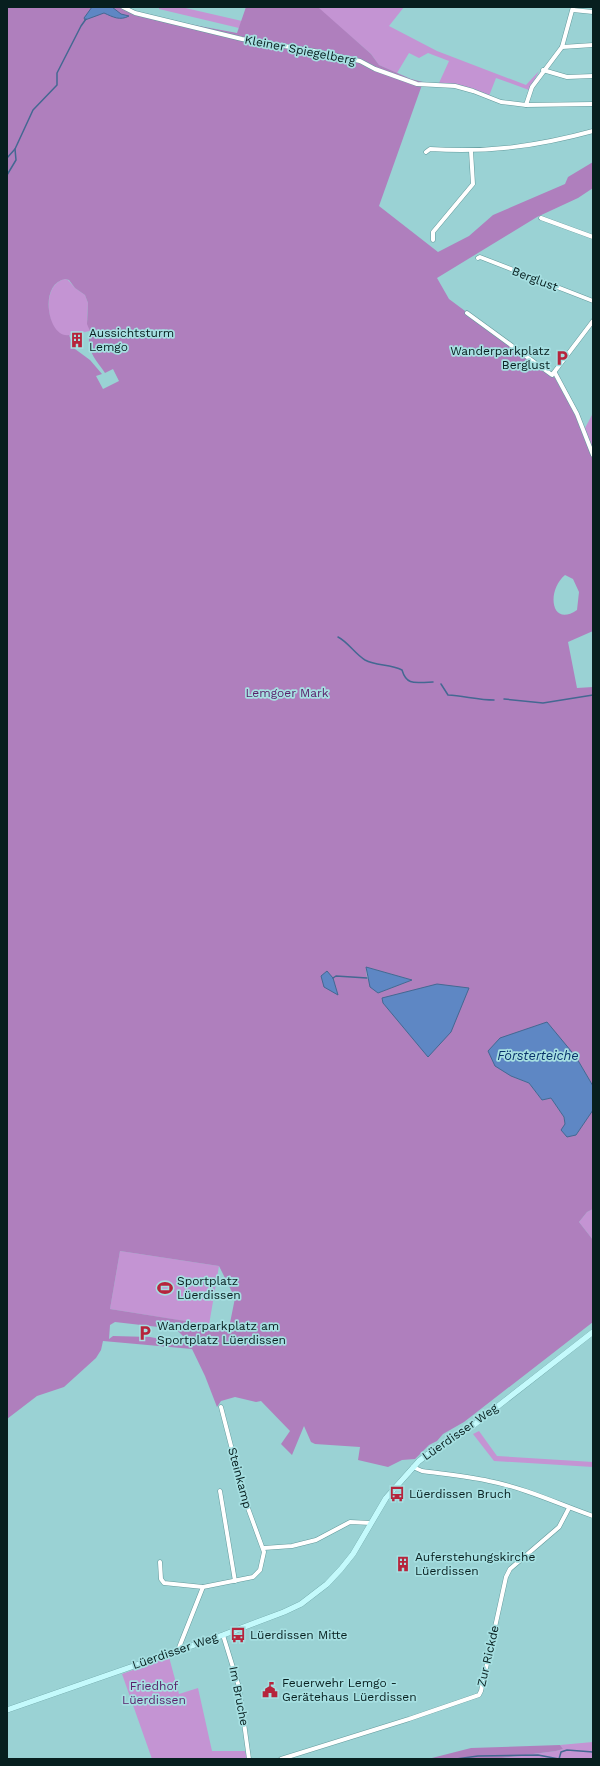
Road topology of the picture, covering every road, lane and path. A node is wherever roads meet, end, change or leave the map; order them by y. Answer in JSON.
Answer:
{"nodes":[{"id":1,"x":123,"y":7,"type":"edge"},
{"id":2,"x":573,"y":8,"type":"edge"},
{"id":3,"x":593,"y":12,"type":"edge"},
{"id":4,"x":593,"y":45,"type":"edge"},
{"id":5,"x":562,"y":46,"type":"junction"},
{"id":6,"x":543,"y":70,"type":"junction"},
{"id":7,"x":593,"y":76,"type":"edge"},
{"id":8,"x":593,"y":104,"type":"edge"},
{"id":9,"x":526,"y":105,"type":"junction"},
{"id":10,"x":593,"y":131,"type":"edge"},
{"id":11,"x":471,"y":151,"type":"junction"},
{"id":12,"x":426,"y":152,"type":"dead end"},
{"id":13,"x":541,"y":218,"type":"dead end"},
{"id":14,"x":593,"y":237,"type":"edge"},
{"id":15,"x":433,"y":240,"type":"dead end"},
{"id":16,"x":478,"y":258,"type":"dead end"},
{"id":17,"x":593,"y":301,"type":"edge"},
{"id":18,"x":467,"y":313,"type":"dead end"},
{"id":19,"x":593,"y":321,"type":"edge"},
{"id":20,"x":553,"y":374,"type":"junction"},
{"id":21,"x":593,"y":455,"type":"edge"},
{"id":22,"x":593,"y":1332,"type":"edge"},
{"id":23,"x":221,"y":1407,"type":"dead end"},
{"id":24,"x":413,"y":1467,"type":"junction"},
{"id":25,"x":220,"y":1491,"type":"dead end"},
{"id":26,"x":570,"y":1508,"type":"junction"},
{"id":27,"x":593,"y":1516,"type":"edge"},
{"id":28,"x":371,"y":1523,"type":"junction"},
{"id":29,"x":264,"y":1548,"type":"junction"},
{"id":30,"x":160,"y":1562,"type":"dead end"},
{"id":31,"x":235,"y":1581,"type":"junction"},
{"id":32,"x":203,"y":1587,"type":"junction"},
{"id":33,"x":223,"y":1635,"type":"junction"},
{"id":34,"x":178,"y":1650,"type":"junction"},
{"id":35,"x":7,"y":1710,"type":"edge"},
{"id":36,"x":249,"y":1759,"type":"edge"},
{"id":37,"x":281,"y":1759,"type":"edge"}],
"edges":[{"from":1,"to":9,"type":"street","name":"Kleiner Spiegelberg"},
{"from":2,"to":3,"type":"street"},
{"from":2,"to":5,"type":"street"},
{"from":4,"to":5,"type":"street"},
{"from":5,"to":6,"type":"street"},
{"from":6,"to":7,"type":"street"},
{"from":6,"to":9,"type":"street"},
{"from":8,"to":9,"type":"street","name":"Kleiner Spiegelberg"},
{"from":10,"to":11,"type":"street"},
{"from":11,"to":12,"type":"street"},
{"from":11,"to":15,"type":"street"},
{"from":13,"to":14,"type":"street"},
{"from":16,"to":17,"type":"street","name":"Berglust"},
{"from":18,"to":20,"type":"street"},
{"from":19,"to":20,"type":"street"},
{"from":20,"to":21,"type":"street"},
{"from":22,"to":24,"type":"main road","name":"Lüerdisser Weg"},
{"from":23,"to":29,"type":"street","name":"Steinkamp"},
{"from":24,"to":26,"type":"street"},
{"from":24,"to":28,"type":"main road","name":"Lüerdisser Weg"},
{"from":25,"to":31,"type":"street"},
{"from":26,"to":27,"type":"street"},
{"from":26,"to":37,"type":"street","name":"Zur Rickde"},
{"from":28,"to":29,"type":"street"},
{"from":28,"to":33,"type":"main road","name":"Lüerdisser Weg"},
{"from":29,"to":31,"type":"street"},
{"from":30,"to":32,"type":"street"},
{"from":31,"to":32,"type":"street"},
{"from":32,"to":34,"type":"street"},
{"from":33,"to":34,"type":"main road","name":"Lüerdisser Weg"},
{"from":33,"to":36,"type":"street","name":"Im Bruche"},
{"from":34,"to":35,"type":"main road","name":"Lüerdisser Weg"}]}
